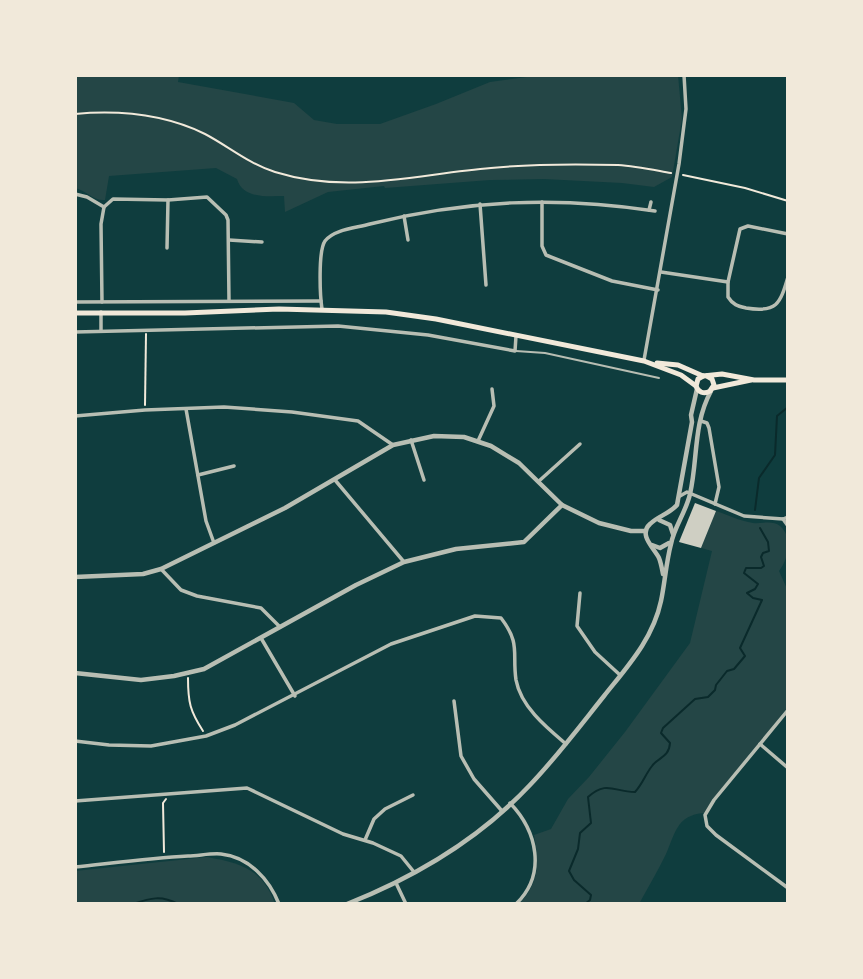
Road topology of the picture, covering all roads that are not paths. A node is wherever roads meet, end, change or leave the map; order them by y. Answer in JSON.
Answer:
{"nodes":[{"id":1,"x":684,"y":75,"type":"edge"},
{"id":2,"x":75,"y":194,"type":"edge"},
{"id":3,"x":168,"y":200,"type":"junction"},
{"id":4,"x":542,"y":202,"type":"junction"},
{"id":5,"x":651,"y":202,"type":"dead end"},
{"id":6,"x":480,"y":204,"type":"junction"},
{"id":7,"x":104,"y":207,"type":"junction"},
{"id":8,"x":649,"y":210,"type":"junction"},
{"id":9,"x":655,"y":211,"type":"dead end"},
{"id":10,"x":404,"y":216,"type":"junction"},
{"id":11,"x":788,"y":234,"type":"edge"},
{"id":12,"x":229,"y":240,"type":"junction"},
{"id":13,"x":408,"y":240,"type":"dead end"},
{"id":14,"x":262,"y":242,"type":"dead end"},
{"id":15,"x":167,"y":248,"type":"dead end"},
{"id":16,"x":661,"y":272,"type":"junction"},
{"id":17,"x":788,"y":277,"type":"edge"},
{"id":18,"x":728,"y":282,"type":"junction"},
{"id":19,"x":486,"y":285,"type":"dead end"},
{"id":20,"x":658,"y":290,"type":"junction"},
{"id":21,"x":229,"y":300,"type":"junction"},
{"id":22,"x":75,"y":302,"type":"edge"},
{"id":23,"x":102,"y":302,"type":"junction"},
{"id":24,"x":321,"y":302,"type":"junction"},
{"id":25,"x":322,"y":309,"type":"junction"},
{"id":26,"x":101,"y":312,"type":"junction"},
{"id":27,"x":75,"y":313,"type":"edge"},
{"id":28,"x":102,"y":331,"type":"junction"},
{"id":29,"x":75,"y":332,"type":"edge"},
{"id":30,"x":517,"y":334,"type":"junction"},
{"id":31,"x":515,"y":351,"type":"junction"},
{"id":32,"x":644,"y":361,"type":"junction"},
{"id":33,"x":654,"y":363,"type":"junction"},
{"id":34,"x":705,"y":376,"type":"junction"},
{"id":35,"x":659,"y":378,"type":"dead end"},
{"id":36,"x":754,"y":380,"type":"junction"},
{"id":37,"x":788,"y":380,"type":"edge"},
{"id":38,"x":697,"y":387,"type":"junction"},
{"id":39,"x":492,"y":389,"type":"dead end"},
{"id":40,"x":712,"y":389,"type":"junction"},
{"id":41,"x":186,"y":408,"type":"junction"},
{"id":42,"x":75,"y":416,"type":"edge"},
{"id":43,"x":699,"y":420,"type":"junction"},
{"id":44,"x":411,"y":440,"type":"junction"},
{"id":45,"x":478,"y":441,"type":"junction"},
{"id":46,"x":580,"y":444,"type":"dead end"},
{"id":47,"x":393,"y":445,"type":"junction"},
{"id":48,"x":234,"y":466,"type":"dead end"},
{"id":49,"x":198,"y":475,"type":"junction"},
{"id":50,"x":335,"y":480,"type":"junction"},
{"id":51,"x":424,"y":480,"type":"dead end"},
{"id":52,"x":539,"y":481,"type":"junction"},
{"id":53,"x":690,"y":493,"type":"junction"},
{"id":54,"x":680,"y":496,"type":"junction"},
{"id":55,"x":715,"y":504,"type":"junction"},
{"id":56,"x":562,"y":505,"type":"junction"},
{"id":57,"x":785,"y":518,"type":"edge"},
{"id":58,"x":655,"y":520,"type":"junction"},
{"id":59,"x":788,"y":526,"type":"edge"},
{"id":60,"x":646,"y":531,"type":"junction"},
{"id":61,"x":672,"y":540,"type":"junction"},
{"id":62,"x":214,"y":543,"type":"junction"},
{"id":63,"x":651,"y":545,"type":"junction"},
{"id":64,"x":404,"y":562,"type":"junction"},
{"id":65,"x":161,"y":569,"type":"junction"},
{"id":66,"x":663,"y":576,"type":"junction"},
{"id":67,"x":75,"y":577,"type":"edge"},
{"id":68,"x":580,"y":593,"type":"dead end"},
{"id":69,"x":279,"y":627,"type":"junction"},
{"id":70,"x":261,"y":638,"type":"junction"},
{"id":71,"x":75,"y":673,"type":"edge"},
{"id":72,"x":620,"y":675,"type":"junction"},
{"id":73,"x":295,"y":696,"type":"junction"},
{"id":74,"x":454,"y":701,"type":"dead end"},
{"id":75,"x":788,"y":710,"type":"edge"},
{"id":76,"x":75,"y":741,"type":"edge"},
{"id":77,"x":760,"y":743,"type":"junction"},
{"id":78,"x":566,"y":744,"type":"junction"},
{"id":79,"x":788,"y":768,"type":"edge"},
{"id":80,"x":413,"y":795,"type":"dead end"},
{"id":81,"x":75,"y":801,"type":"edge"},
{"id":82,"x":510,"y":803,"type":"junction"},
{"id":83,"x":502,"y":811,"type":"junction"},
{"id":84,"x":365,"y":840,"type":"junction"},
{"id":85,"x":75,"y":867,"type":"edge"},
{"id":86,"x":415,"y":873,"type":"junction"},
{"id":87,"x":396,"y":883,"type":"junction"},
{"id":88,"x":788,"y":888,"type":"edge"},
{"id":89,"x":279,"y":904,"type":"edge"},
{"id":90,"x":347,"y":904,"type":"edge"},
{"id":91,"x":406,"y":904,"type":"edge"},
{"id":92,"x":516,"y":904,"type":"edge"}],
"edges":[{"from":1,"to":16,"type":"street"},
{"from":2,"to":7,"type":"street"},
{"from":3,"to":7,"type":"street"},
{"from":3,"to":12,"type":"street"},
{"from":3,"to":15,"type":"street"},
{"from":4,"to":6,"type":"street"},
{"from":4,"to":8,"type":"street"},
{"from":4,"to":20,"type":"street"},
{"from":5,"to":8,"type":"street"},
{"from":6,"to":10,"type":"street"},
{"from":6,"to":19,"type":"street"},
{"from":7,"to":23,"type":"street"},
{"from":8,"to":9,"type":"street"},
{"from":10,"to":13,"type":"street"},
{"from":10,"to":24,"type":"street"},
{"from":11,"to":18,"type":"street"},
{"from":12,"to":14,"type":"street"},
{"from":12,"to":21,"type":"street"},
{"from":16,"to":18,"type":"street"},
{"from":16,"to":20,"type":"street"},
{"from":17,"to":18,"type":"street"},
{"from":20,"to":32,"type":"street"},
{"from":21,"to":23,"type":"street"},
{"from":21,"to":24,"type":"street"},
{"from":22,"to":23,"type":"street"},
{"from":24,"to":25,"type":"street"},
{"from":25,"to":26,"type":"main road"},
{"from":25,"to":30,"type":"main road"},
{"from":26,"to":27,"type":"main road"},
{"from":26,"to":28,"type":"street"},
{"from":28,"to":29,"type":"street"},
{"from":28,"to":31,"type":"street"},
{"from":30,"to":31,"type":"street"},
{"from":30,"to":32,"type":"main road"},
{"from":31,"to":35,"type":"lane"},
{"from":32,"to":33,"type":"main road"},
{"from":33,"to":34,"type":"main road"},
{"from":33,"to":38,"type":"main road"},
{"from":34,"to":36,"type":"main road"},
{"from":34,"to":38,"type":"main road"},
{"from":34,"to":40,"type":"main road"},
{"from":36,"to":37,"type":"main road"},
{"from":36,"to":40,"type":"main road"},
{"from":38,"to":40,"type":"main road"},
{"from":38,"to":54,"type":"street"},
{"from":39,"to":45,"type":"street"},
{"from":40,"to":43,"type":"street"},
{"from":41,"to":42,"type":"street"},
{"from":41,"to":47,"type":"street"},
{"from":41,"to":49,"type":"street"},
{"from":43,"to":53,"type":"street"},
{"from":43,"to":55,"type":"street"},
{"from":44,"to":45,"type":"street"},
{"from":44,"to":47,"type":"street"},
{"from":44,"to":51,"type":"street"},
{"from":45,"to":52,"type":"street"},
{"from":46,"to":52,"type":"street"},
{"from":47,"to":50,"type":"street"},
{"from":48,"to":49,"type":"street"},
{"from":49,"to":62,"type":"street"},
{"from":50,"to":62,"type":"street"},
{"from":50,"to":64,"type":"street"},
{"from":52,"to":56,"type":"street"},
{"from":53,"to":54,"type":"street"},
{"from":53,"to":55,"type":"street"},
{"from":53,"to":61,"type":"street"},
{"from":54,"to":58,"type":"street"},
{"from":55,"to":57,"type":"street"},
{"from":56,"to":60,"type":"street"},
{"from":56,"to":64,"type":"street"},
{"from":57,"to":59,"type":"street"},
{"from":58,"to":60,"type":"street"},
{"from":58,"to":61,"type":"street"},
{"from":60,"to":63,"type":"street"},
{"from":61,"to":63,"type":"street"},
{"from":61,"to":66,"type":"street"},
{"from":62,"to":65,"type":"street"},
{"from":63,"to":66,"type":"street"},
{"from":64,"to":69,"type":"street"},
{"from":65,"to":67,"type":"street"},
{"from":65,"to":69,"type":"street"},
{"from":66,"to":72,"type":"street"},
{"from":68,"to":72,"type":"street"},
{"from":69,"to":70,"type":"street"},
{"from":70,"to":71,"type":"street"},
{"from":70,"to":73,"type":"street"},
{"from":72,"to":78,"type":"street"},
{"from":73,"to":76,"type":"street"},
{"from":73,"to":78,"type":"street"},
{"from":74,"to":83,"type":"street"},
{"from":75,"to":77,"type":"street"},
{"from":77,"to":79,"type":"street"},
{"from":77,"to":88,"type":"street"},
{"from":78,"to":82,"type":"street"},
{"from":80,"to":84,"type":"street"},
{"from":81,"to":84,"type":"street"},
{"from":82,"to":83,"type":"street"},
{"from":82,"to":92,"type":"street"},
{"from":83,"to":86,"type":"street"},
{"from":84,"to":86,"type":"street"},
{"from":85,"to":89,"type":"street"},
{"from":86,"to":87,"type":"street"},
{"from":87,"to":90,"type":"street"},
{"from":87,"to":91,"type":"street"}]}
